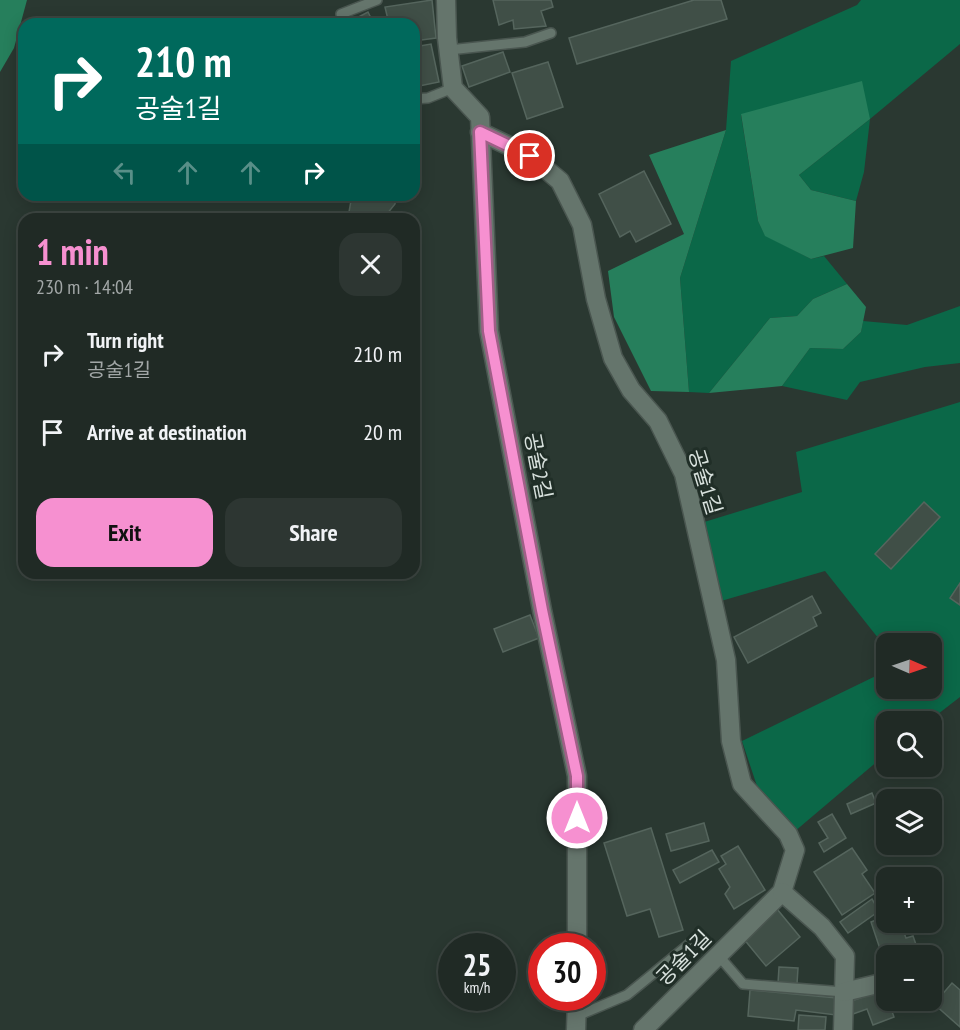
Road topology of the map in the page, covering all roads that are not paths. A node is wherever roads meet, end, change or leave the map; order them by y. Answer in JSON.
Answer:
{"nodes":[{"id":1,"x":377,"y":0,"type":"edge"},
{"id":2,"x":446,"y":0,"type":"edge"},
{"id":3,"x":341,"y":14,"type":"dead end"},
{"id":4,"x":551,"y":33,"type":"dead end"},
{"id":5,"x":449,"y":50,"type":"junction"},
{"id":6,"x":453,"y":88,"type":"junction"},
{"id":7,"x":420,"y":99,"type":"edge"},
{"id":8,"x":480,"y":132,"type":"junction"},
{"id":9,"x":782,"y":892,"type":"junction"},
{"id":10,"x":577,"y":933,"type":"edge"},
{"id":11,"x":698,"y":937,"type":"dead end"},
{"id":12,"x":718,"y":955,"type":"junction"},
{"id":13,"x":876,"y":984,"type":"edge"},
{"id":14,"x":844,"y":992,"type":"junction"},
{"id":15,"x":577,"y":1023,"type":"edge"},
{"id":16,"x":643,"y":1030,"type":"edge"},
{"id":17,"x":843,"y":1030,"type":"edge"}],
"edges":[{"from":1,"to":3,"type":"lane"},
{"from":2,"to":5,"type":"street"},
{"from":4,"to":5,"type":"lane"},
{"from":5,"to":6,"type":"street"},
{"from":6,"to":7,"type":"lane"},
{"from":6,"to":8,"type":"street","name":"공술2길"},
{"from":8,"to":9,"type":"street","name":"공술1길"},
{"from":8,"to":10,"type":"street","name":"공술2길"},
{"from":9,"to":12,"type":"street","name":"공술1길"},
{"from":9,"to":14,"type":"street"},
{"from":11,"to":15,"type":"lane"},
{"from":12,"to":14,"type":"lane"},
{"from":12,"to":16,"type":"street","name":"공술1길"},
{"from":13,"to":14,"type":"street"},
{"from":14,"to":17,"type":"street"}]}
